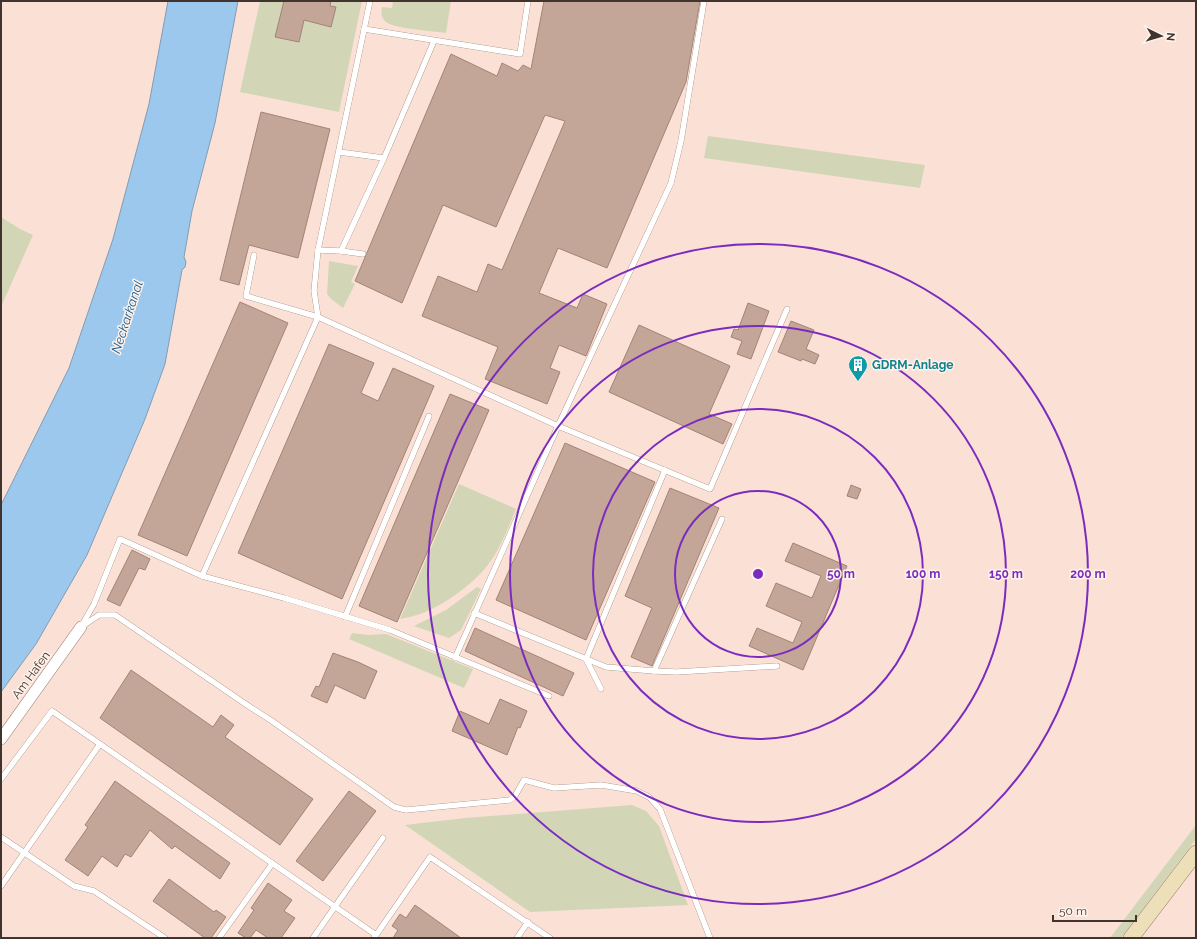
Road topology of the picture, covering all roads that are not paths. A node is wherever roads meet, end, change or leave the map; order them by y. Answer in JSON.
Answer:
{"nodes":[{"id":1,"x":370,"y":1,"type":"edge"},
{"id":2,"x":528,"y":1,"type":"edge"},
{"id":3,"x":704,"y":1,"type":"edge"},
{"id":4,"x":364,"y":29,"type":"junction"},
{"id":5,"x":434,"y":41,"type":"junction"},
{"id":6,"x":339,"y":152,"type":"junction"},
{"id":7,"x":384,"y":158,"type":"junction"},
{"id":8,"x":318,"y":250,"type":"junction"},
{"id":9,"x":341,"y":252,"type":"junction"},
{"id":10,"x":363,"y":254,"type":"dead end"},
{"id":11,"x":254,"y":255,"type":"dead end"},
{"id":12,"x":787,"y":309,"type":"dead end"},
{"id":13,"x":318,"y":317,"type":"junction"},
{"id":14,"x":428,"y":416,"type":"dead end"},
{"id":15,"x":558,"y":426,"type":"junction"},
{"id":16,"x":665,"y":470,"type":"junction"},
{"id":17,"x":722,"y":519,"type":"dead end"},
{"id":18,"x":202,"y":576,"type":"junction"},
{"id":19,"x":474,"y":613,"type":"junction"},
{"id":20,"x":345,"y":617,"type":"junction"},
{"id":21,"x":81,"y":627,"type":"junction"},
{"id":22,"x":455,"y":658,"type":"junction"},
{"id":23,"x":586,"y":659,"type":"junction"},
{"id":24,"x":777,"y":666,"type":"dead end"},
{"id":25,"x":654,"y":671,"type":"junction"},
{"id":26,"x":601,"y":689,"type":"dead end"},
{"id":27,"x":548,"y":696,"type":"dead end"},
{"id":28,"x":1,"y":739,"type":"edge"},
{"id":29,"x":100,"y":744,"type":"junction"},
{"id":30,"x":1,"y":779,"type":"edge"},
{"id":31,"x":1,"y":837,"type":"edge"},
{"id":32,"x":383,"y":838,"type":"dead end"},
{"id":33,"x":24,"y":853,"type":"junction"},
{"id":34,"x":1196,"y":853,"type":"edge"},
{"id":35,"x":272,"y":864,"type":"junction"},
{"id":36,"x":1,"y":886,"type":"edge"},
{"id":37,"x":335,"y":907,"type":"junction"},
{"id":38,"x":528,"y":922,"type":"junction"},
{"id":39,"x":374,"y":937,"type":"edge"},
{"id":40,"x":165,"y":938,"type":"edge"},
{"id":41,"x":219,"y":938,"type":"edge"},
{"id":42,"x":313,"y":938,"type":"edge"},
{"id":43,"x":517,"y":938,"type":"edge"},
{"id":44,"x":550,"y":938,"type":"edge"},
{"id":45,"x":710,"y":938,"type":"edge"},
{"id":46,"x":1131,"y":938,"type":"edge"}],
"edges":[{"from":1,"to":4,"type":"lane"},
{"from":2,"to":5,"type":"lane"},
{"from":3,"to":15,"type":"lane"},
{"from":4,"to":5,"type":"lane"},
{"from":4,"to":6,"type":"lane"},
{"from":5,"to":7,"type":"lane"},
{"from":6,"to":7,"type":"lane"},
{"from":6,"to":8,"type":"lane"},
{"from":7,"to":9,"type":"lane"},
{"from":8,"to":9,"type":"lane"},
{"from":8,"to":13,"type":"lane"},
{"from":9,"to":10,"type":"lane"},
{"from":11,"to":13,"type":"lane"},
{"from":12,"to":16,"type":"lane"},
{"from":13,"to":15,"type":"lane"},
{"from":13,"to":18,"type":"lane"},
{"from":14,"to":20,"type":"lane"},
{"from":15,"to":16,"type":"lane"},
{"from":15,"to":19,"type":"lane"},
{"from":16,"to":23,"type":"lane"},
{"from":17,"to":25,"type":"lane"},
{"from":18,"to":20,"type":"lane"},
{"from":18,"to":21,"type":"lane","name":"Am Hafen"},
{"from":19,"to":22,"type":"lane"},
{"from":19,"to":23,"type":"lane"},
{"from":20,"to":22,"type":"lane"},
{"from":21,"to":28,"type":"street","name":"Am Hafen"},
{"from":21,"to":45,"type":"lane","name":"Am Hafen"},
{"from":22,"to":27,"type":"lane"},
{"from":23,"to":25,"type":"lane"},
{"from":23,"to":26,"type":"lane"},
{"from":24,"to":25,"type":"lane"},
{"from":29,"to":30,"type":"lane"},
{"from":29,"to":33,"type":"lane"},
{"from":29,"to":35,"type":"lane"},
{"from":31,"to":33,"type":"lane"},
{"from":32,"to":37,"type":"lane"},
{"from":33,"to":36,"type":"lane"},
{"from":33,"to":40,"type":"lane"},
{"from":34,"to":46,"type":"main road"},
{"from":35,"to":37,"type":"lane"},
{"from":35,"to":41,"type":"lane"},
{"from":37,"to":39,"type":"lane"},
{"from":37,"to":42,"type":"lane"},
{"from":38,"to":39,"type":"lane"},
{"from":38,"to":43,"type":"lane"},
{"from":38,"to":44,"type":"lane"}]}
